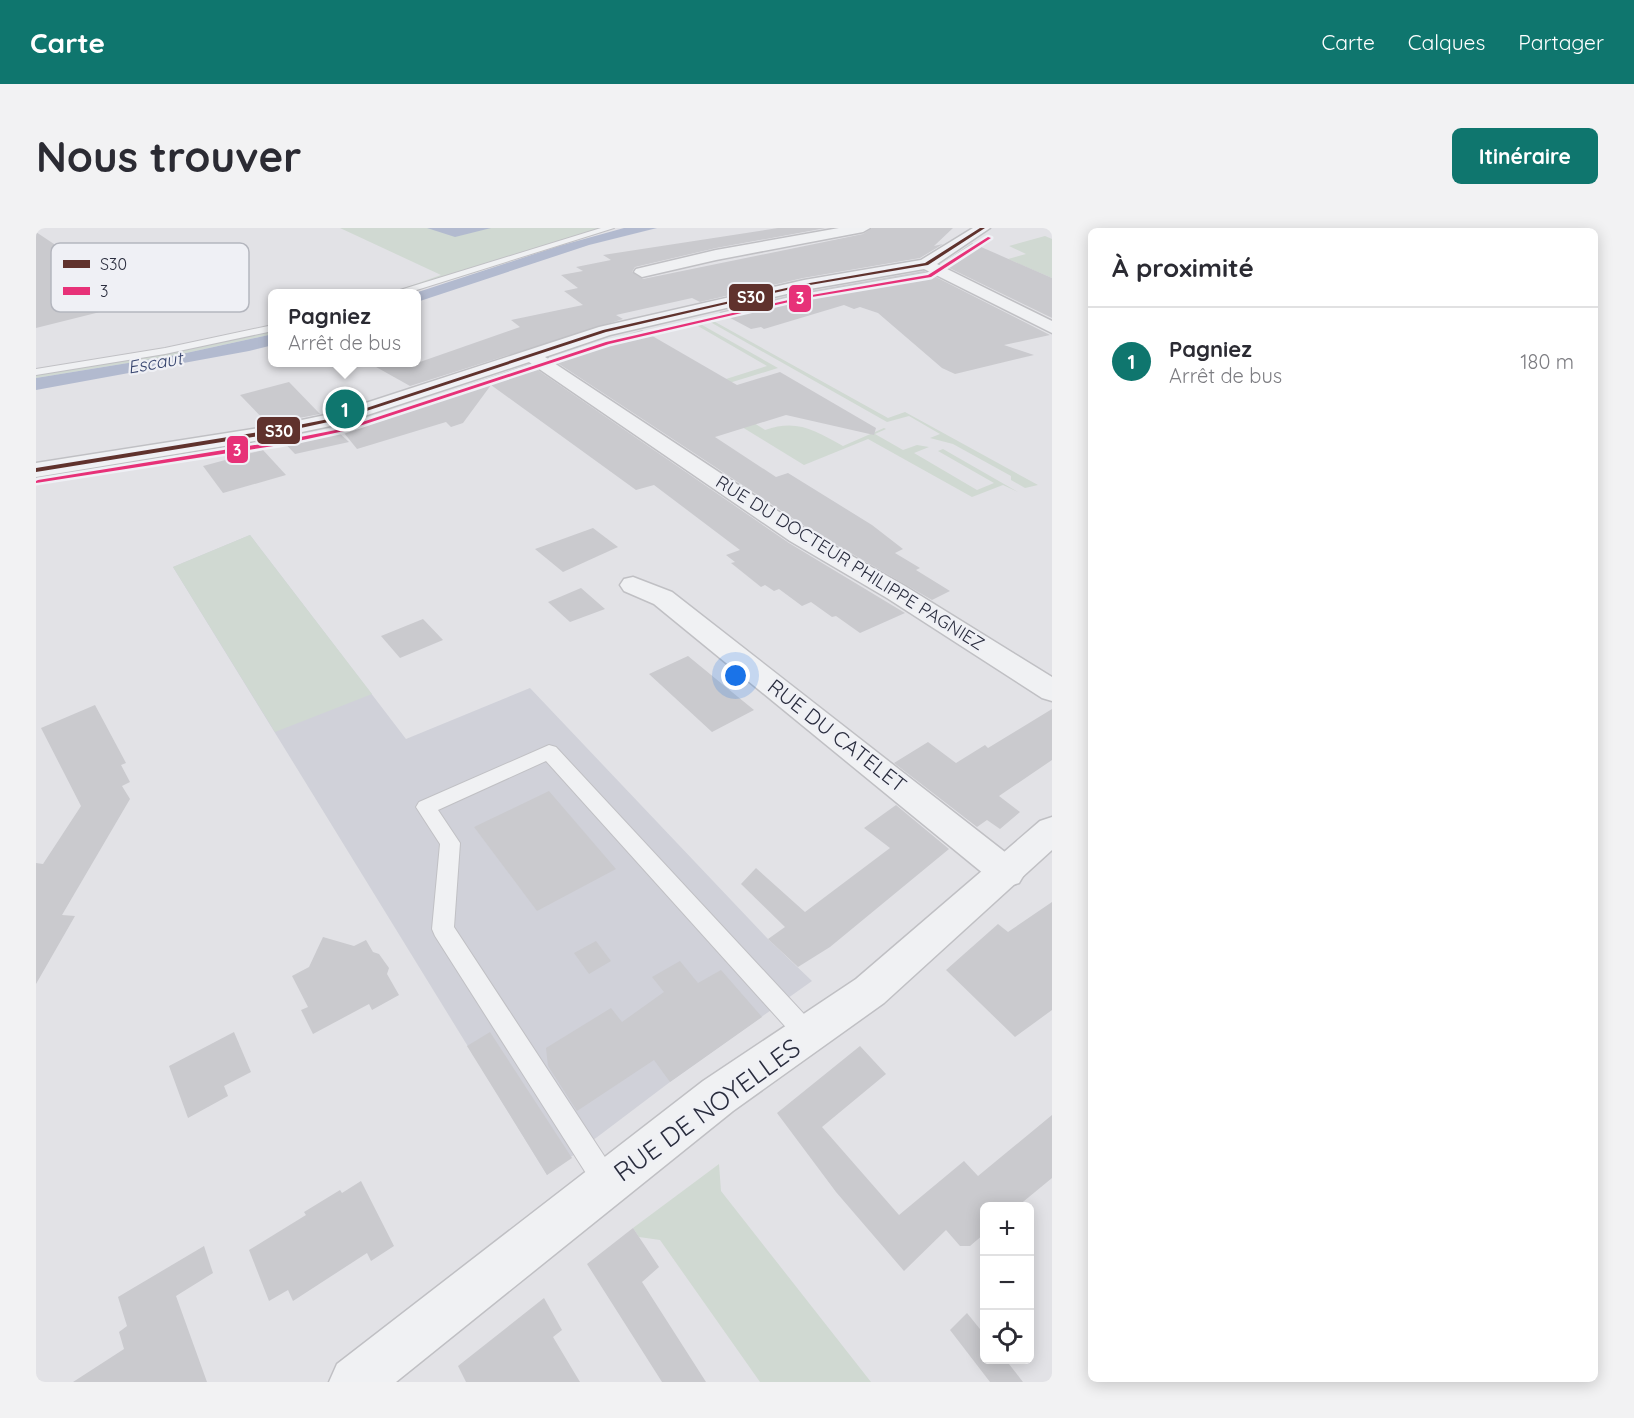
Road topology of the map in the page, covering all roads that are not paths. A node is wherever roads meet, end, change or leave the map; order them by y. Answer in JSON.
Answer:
{"nodes":[{"id":1,"x":610,"y":228,"type":"edge"},
{"id":2,"x":862,"y":228,"type":"edge"},
{"id":3,"x":983,"y":228,"type":"edge"},
{"id":4,"x":716,"y":255,"type":"junction"},
{"id":5,"x":926,"y":264,"type":"junction"},
{"id":6,"x":735,"y":265,"type":"dead end"},
{"id":7,"x":642,"y":272,"type":"dead end"},
{"id":8,"x":763,"y":280,"type":"dead end"},
{"id":9,"x":409,"y":289,"type":"edge"},
{"id":10,"x":781,"y":290,"type":"junction"},
{"id":11,"x":1052,"y":328,"type":"edge"},
{"id":12,"x":268,"y":329,"type":"edge"},
{"id":13,"x":529,"y":354,"type":"junction"},
{"id":14,"x":36,"y":372,"type":"edge"},
{"id":15,"x":36,"y":470,"type":"edge"},
{"id":16,"x":633,"y":585,"type":"dead end"},
{"id":17,"x":1052,"y":691,"type":"edge"},
{"id":18,"x":1052,"y":830,"type":"edge"},
{"id":19,"x":1007,"y":873,"type":"junction"},
{"id":20,"x":809,"y":1036,"type":"junction"},
{"id":21,"x":607,"y":1183,"type":"junction"},
{"id":22,"x":356,"y":1382,"type":"edge"}],
"edges":[{"from":1,"to":9,"type":"lane"},
{"from":2,"to":4,"type":"street"},
{"from":3,"to":5,"type":"street"},
{"from":4,"to":6,"type":"street"},
{"from":4,"to":7,"type":"street"},
{"from":5,"to":10,"type":"street"},
{"from":5,"to":11,"type":"street"},
{"from":8,"to":10,"type":"street"},
{"from":10,"to":13,"type":"street"},
{"from":12,"to":14,"type":"lane"},
{"from":13,"to":15,"type":"street"},
{"from":13,"to":17,"type":"street","name":"RUE DU DOCTEUR PHILIPPE PAGNIEZ"},
{"from":16,"to":19,"type":"street","name":"RUE DU CATELET"},
{"from":18,"to":19,"type":"street","name":"RUE DE NOYELLES"},
{"from":19,"to":20,"type":"street","name":"RUE DE NOYELLES"},
{"from":20,"to":21,"type":"street","name":"RUE DE NOYELLES"},
{"from":20,"to":21,"type":"lane"},
{"from":21,"to":22,"type":"street","name":"RUE DE NOYELLES"}]}
